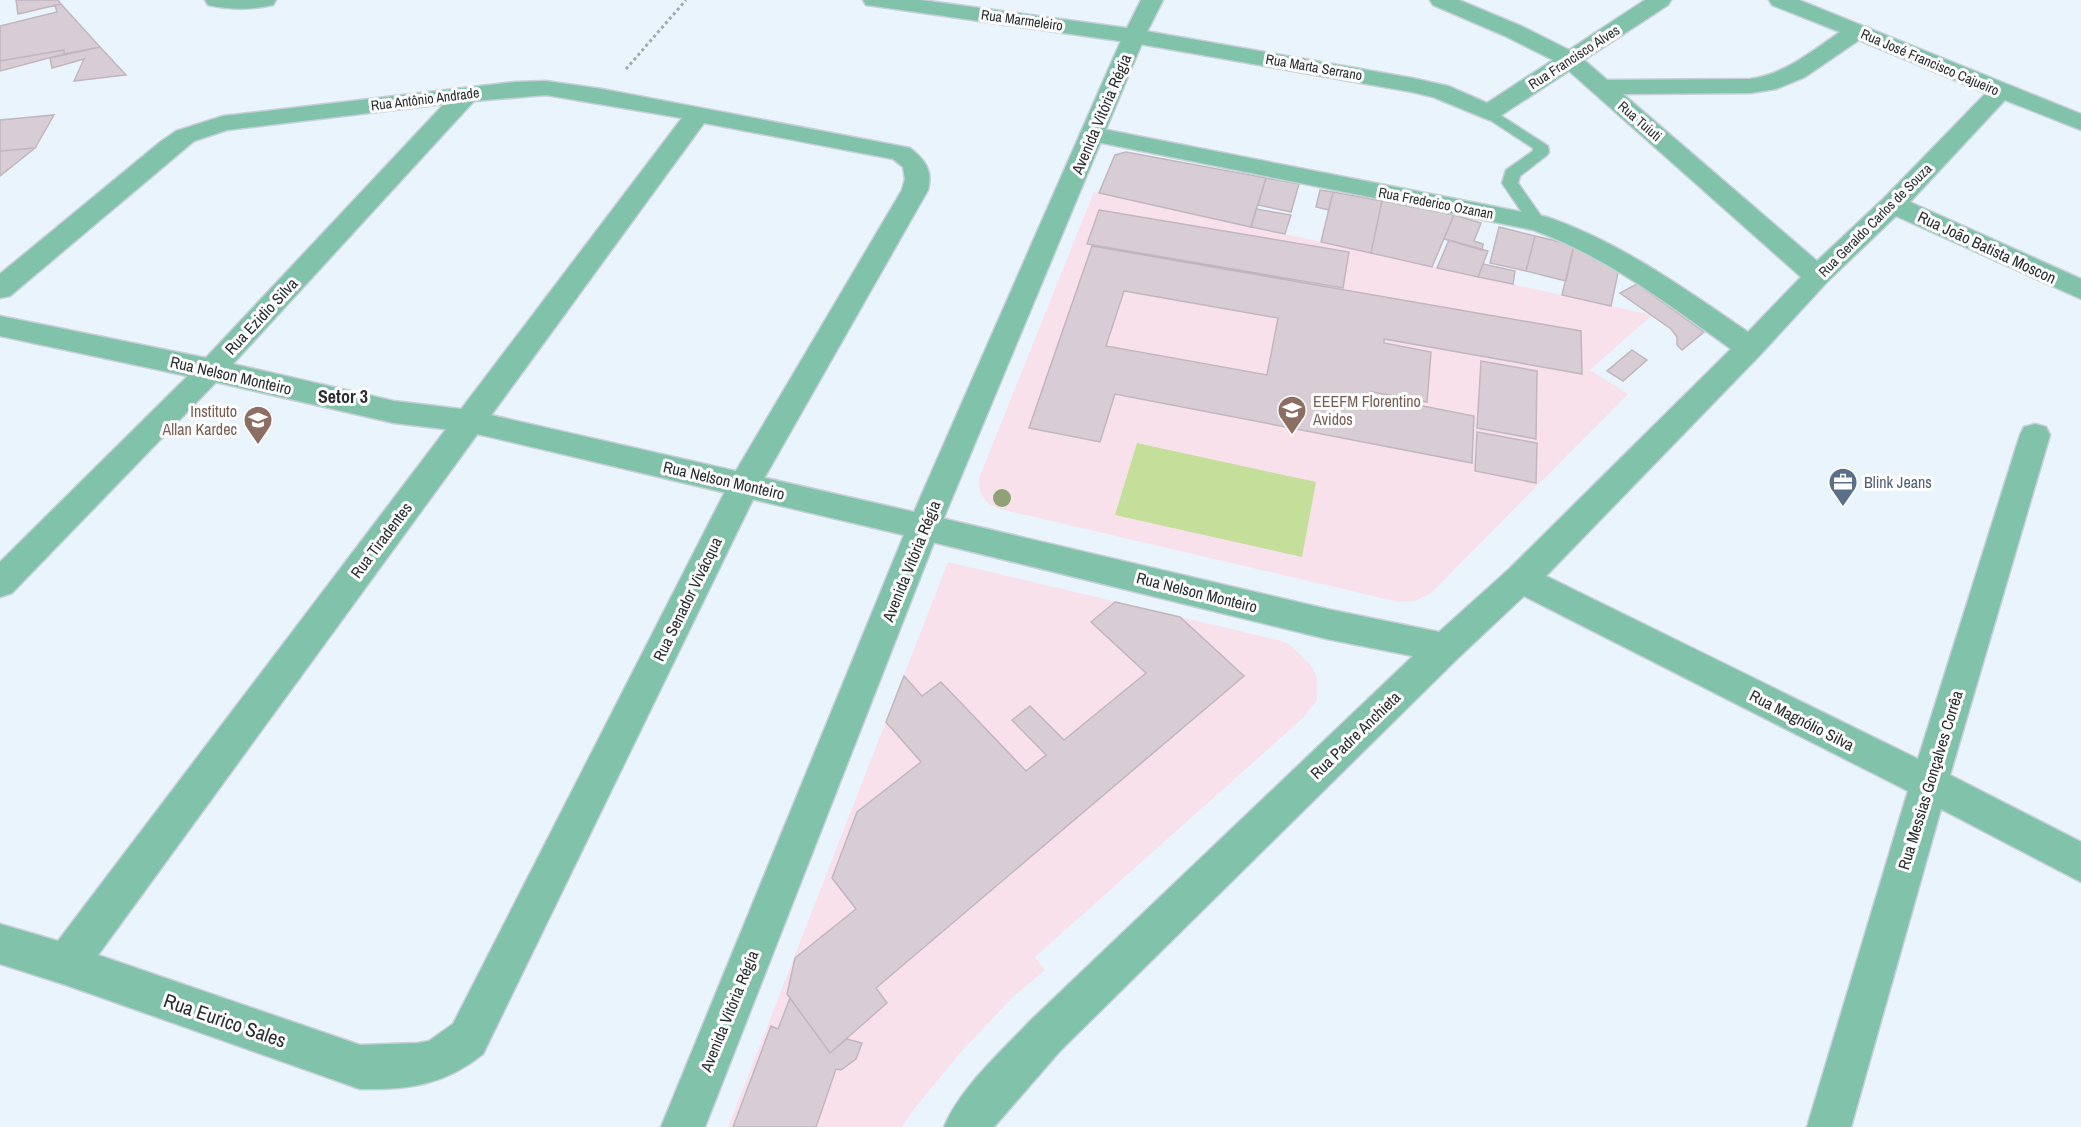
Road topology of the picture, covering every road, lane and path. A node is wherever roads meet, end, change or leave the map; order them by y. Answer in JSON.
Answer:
{"nodes":[{"id":1,"x":216,"y":0,"type":"edge"},
{"id":2,"x":265,"y":0,"type":"edge"},
{"id":3,"x":686,"y":0,"type":"edge"},
{"id":4,"x":874,"y":0,"type":"edge"},
{"id":5,"x":1152,"y":0,"type":"edge"},
{"id":6,"x":1441,"y":0,"type":"edge"},
{"id":7,"x":1660,"y":0,"type":"edge"},
{"id":8,"x":1780,"y":0,"type":"edge"},
{"id":9,"x":1857,"y":31,"type":"junction"},
{"id":10,"x":1134,"y":36,"type":"junction"},
{"id":11,"x":1570,"y":60,"type":"junction"},
{"id":12,"x":1602,"y":87,"type":"junction"},
{"id":13,"x":2000,"y":92,"type":"junction"},
{"id":14,"x":466,"y":95,"type":"junction"},
{"id":15,"x":602,"y":96,"type":"junction"},
{"id":16,"x":1488,"y":113,"type":"junction"},
{"id":17,"x":697,"y":115,"type":"junction"},
{"id":18,"x":2081,"y":123,"type":"edge"},
{"id":19,"x":1092,"y":134,"type":"junction"},
{"id":20,"x":901,"y":153,"type":"joint"},
{"id":21,"x":1893,"y":204,"type":"junction"},
{"id":22,"x":1538,"y":223,"type":"junction"},
{"id":23,"x":1817,"y":276,"type":"junction"},
{"id":24,"x":0,"y":289,"type":"edge"},
{"id":25,"x":2081,"y":290,"type":"edge"},
{"id":26,"x":0,"y":326,"type":"edge"},
{"id":27,"x":1750,"y":348,"type":"junction"},
{"id":28,"x":211,"y":370,"type":"junction"},
{"id":29,"x":470,"y":421,"type":"junction"},
{"id":30,"x":2035,"y":435,"type":"dead end"},
{"id":31,"x":744,"y":485,"type":"junction"},
{"id":32,"x":924,"y":527,"type":"junction"},
{"id":33,"x":1521,"y":579,"type":"junction"},
{"id":34,"x":0,"y":582,"type":"edge"},
{"id":35,"x":1445,"y":648,"type":"junction"},
{"id":36,"x":1929,"y":783,"type":"junction"},
{"id":37,"x":2081,"y":863,"type":"edge"},
{"id":38,"x":0,"y":944,"type":"edge"},
{"id":39,"x":66,"y":964,"type":"junction"},
{"id":40,"x":452,"y":1053,"type":"joint"},
{"id":41,"x":968,"y":1126,"type":"edge"},
{"id":42,"x":683,"y":1127,"type":"edge"},
{"id":43,"x":1829,"y":1127,"type":"edge"}],
"edges":[{"from":1,"to":2,"type":"street"},
{"from":3,"to":15,"type":"path"},
{"from":4,"to":10,"type":"street","name":"Rua Marmeleiro"},
{"from":5,"to":10,"type":"street","name":"Avenida Vitória Régia"},
{"from":6,"to":11,"type":"street","name":"Rua Tuiuti"},
{"from":7,"to":11,"type":"street","name":"Rua Francisco Alves"},
{"from":8,"to":9,"type":"street","name":"Rua José Francisco Cajueiro"},
{"from":9,"to":12,"type":"street"},
{"from":9,"to":13,"type":"street","name":"Rua José Francisco Cajueiro"},
{"from":10,"to":16,"type":"street","name":"Rua Marta Serrano"},
{"from":10,"to":19,"type":"street","name":"Avenida Vitória Régia"},
{"from":11,"to":12,"type":"street","name":"Rua Tuiuti"},
{"from":11,"to":16,"type":"street","name":"Rua Francisco Alves"},
{"from":12,"to":23,"type":"street","name":"Rua Tuiuti"},
{"from":13,"to":18,"type":"street","name":"Rua José Francisco Cajueiro"},
{"from":13,"to":21,"type":"street","name":"Rua Geraldo Carlos de Souza"},
{"from":14,"to":15,"type":"street","name":"Rua Antônio Andrade"},
{"from":14,"to":24,"type":"street","name":"Rua Antônio Andrade"},
{"from":14,"to":28,"type":"street","name":"Rua Ezidio Silva"},
{"from":15,"to":17,"type":"street","name":"Rua Antônio Andrade"},
{"from":16,"to":22,"type":"lane"},
{"from":17,"to":20,"type":"street","name":"Rua Antônio Andrade"},
{"from":17,"to":29,"type":"street","name":"Rua Tiradentes"},
{"from":19,"to":22,"type":"street","name":"Rua Frederico Ozanan"},
{"from":19,"to":32,"type":"street","name":"Avenida Vitória Régia"},
{"from":20,"to":31,"type":"street","name":"Rua Senador Vivácqua"},
{"from":21,"to":23,"type":"street","name":"Rua Geraldo Carlos de Souza"},
{"from":21,"to":25,"type":"street","name":"Rua João Batista Moscon"},
{"from":22,"to":27,"type":"street","name":"Rua Frederico Ozanan"},
{"from":23,"to":27,"type":"street","name":"Rua Geraldo Carlos de Souza"},
{"from":26,"to":28,"type":"street","name":"Rua Nelson Monteiro"},
{"from":27,"to":33,"type":"street","name":"Rua Padre Anchieta"},
{"from":28,"to":29,"type":"street","name":"Rua Nelson Monteiro"},
{"from":28,"to":34,"type":"street","name":"Rua Ezidio Silva"},
{"from":29,"to":31,"type":"street","name":"Rua Nelson Monteiro"},
{"from":29,"to":39,"type":"street","name":"Rua Tiradentes"},
{"from":30,"to":36,"type":"street","name":"Rua Messias Gonçalves Corrêa"},
{"from":31,"to":32,"type":"street","name":"Rua Nelson Monteiro"},
{"from":31,"to":40,"type":"street","name":"Rua Senador Vivácqua"},
{"from":32,"to":35,"type":"street","name":"Rua Nelson Monteiro"},
{"from":32,"to":42,"type":"street","name":"Avenida Vitória Régia"},
{"from":33,"to":35,"type":"street","name":"Rua Padre Anchieta"},
{"from":33,"to":36,"type":"street","name":"Rua Magnólio Silva"},
{"from":35,"to":41,"type":"street","name":"Rua Padre Anchieta"},
{"from":36,"to":37,"type":"street","name":"Rua Magnólio Silva"},
{"from":36,"to":43,"type":"street","name":"Rua Messias Gonçalves Corrêa"},
{"from":38,"to":39,"type":"street","name":"Rua Eurico Sales"},
{"from":39,"to":40,"type":"street","name":"Rua Eurico Sales"}]}
